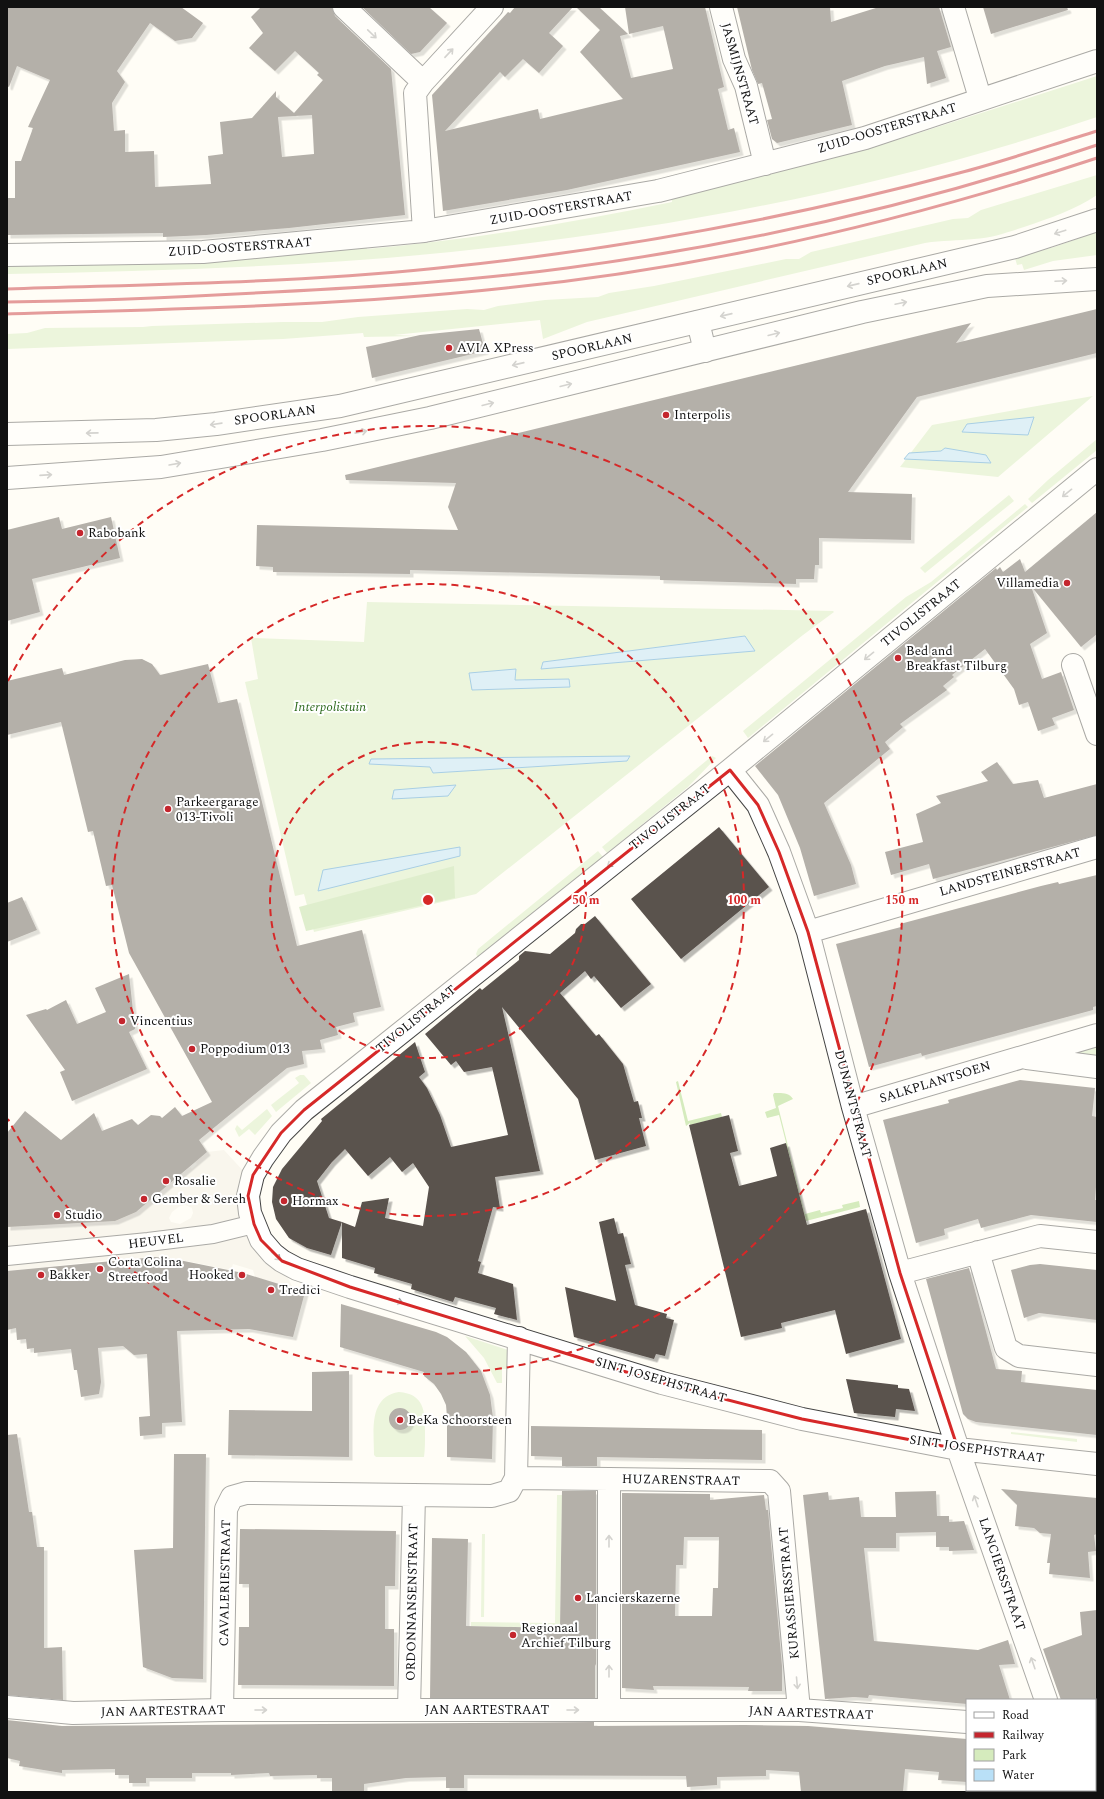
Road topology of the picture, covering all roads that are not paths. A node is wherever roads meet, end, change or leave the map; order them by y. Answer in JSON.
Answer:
{"nodes":[{"id":1,"x":344,"y":7,"type":"edge"},
{"id":2,"x":492,"y":7,"type":"edge"},
{"id":3,"x":721,"y":7,"type":"edge"},
{"id":4,"x":953,"y":7,"type":"edge"},
{"id":5,"x":1097,"y":61,"type":"edge"},
{"id":6,"x":423,"y":82,"type":"junction"},
{"id":7,"x":980,"y":98,"type":"junction"},
{"id":8,"x":765,"y":164,"type":"junction"},
{"id":9,"x":1097,"y":220,"type":"edge"},
{"id":10,"x":424,"y":231,"type":"junction"},
{"id":11,"x":7,"y":255,"type":"edge"},
{"id":12,"x":1097,"y":279,"type":"edge"},
{"id":13,"x":698,"y":322,"type":"junction"},
{"id":14,"x":706,"y":351,"type":"junction"},
{"id":15,"x":7,"y":434,"type":"edge"},
{"id":16,"x":1097,"y":469,"type":"edge"},
{"id":17,"x":7,"y":478,"type":"edge"},
{"id":18,"x":1073,"y":665,"type":"dead end"},
{"id":19,"x":1097,"y":734,"type":"edge"},
{"id":20,"x":730,"y":770,"type":"junction"},
{"id":21,"x":1097,"y":847,"type":"edge"},
{"id":22,"x":808,"y":932,"type":"junction"},
{"id":23,"x":1097,"y":1034,"type":"edge"},
{"id":24,"x":1018,"y":1057,"type":"junction"},
{"id":25,"x":1097,"y":1067,"type":"edge"},
{"id":26,"x":853,"y":1107,"type":"junction"},
{"id":27,"x":254,"y":1224,"type":"junction"},
{"id":28,"x":1097,"y":1242,"type":"edge"},
{"id":29,"x":978,"y":1252,"type":"junction"},
{"id":30,"x":7,"y":1256,"type":"edge"},
{"id":31,"x":900,"y":1273,"type":"junction"},
{"id":32,"x":519,"y":1338,"type":"junction"},
{"id":33,"x":1097,"y":1365,"type":"edge"},
{"id":34,"x":958,"y":1448,"type":"junction"},
{"id":35,"x":1097,"y":1464,"type":"edge"},
{"id":36,"x":516,"y":1478,"type":"junction"},
{"id":37,"x":609,"y":1479,"type":"junction"},
{"id":38,"x":770,"y":1481,"type":"joint"},
{"id":39,"x":414,"y":1495,"type":"junction"},
{"id":40,"x":1046,"y":1699,"type":"edge"},
{"id":41,"x":7,"y":1707,"type":"edge"},
{"id":42,"x":222,"y":1710,"type":"junction"},
{"id":43,"x":410,"y":1710,"type":"junction"},
{"id":44,"x":609,"y":1710,"type":"junction"},
{"id":45,"x":799,"y":1710,"type":"junction"},
{"id":46,"x":966,"y":1722,"type":"edge"}],
"edges":[{"from":1,"to":6,"type":"street","one_way":true},
{"from":6,"to":2,"type":"street","one_way":true},
{"from":3,"to":8,"type":"street","name":"JASMIJNSTRAAT"},
{"from":4,"to":7,"type":"street"},
{"from":5,"to":7,"type":"street","name":"ZUID-OOSTERSTRAAT"},
{"from":6,"to":10,"type":"street"},
{"from":7,"to":8,"type":"street","name":"ZUID-OOSTERSTRAAT"},
{"from":8,"to":10,"type":"street","name":"ZUID-OOSTERSTRAAT"},
{"from":9,"to":13,"type":"street","name":"SPOORLAAN","one_way":true},
{"from":10,"to":11,"type":"street","name":"ZUID-OOSTERSTRAAT"},
{"from":14,"to":12,"type":"street","one_way":true},
{"from":13,"to":14,"type":"street"},
{"from":13,"to":15,"type":"street","name":"SPOORLAAN","one_way":true},
{"from":17,"to":14,"type":"street","one_way":true},
{"from":16,"to":20,"type":"street","name":"TIVOLISTRAAT","one_way":true},
{"from":18,"to":19,"type":"street"},
{"from":20,"to":22,"type":"street","name":"DUNANTSTRAAT"},
{"from":20,"to":27,"type":"street","name":"TIVOLISTRAAT","one_way":true},
{"from":21,"to":22,"type":"street","name":"LANDSTEINERSTRAAT"},
{"from":22,"to":26,"type":"street","name":"DUNANTSTRAAT"},
{"from":23,"to":24,"type":"street","name":"SALKPLANTSOEN"},
{"from":24,"to":25,"type":"street","name":"SALKPLANTSOEN"},
{"from":24,"to":26,"type":"street","name":"SALKPLANTSOEN"},
{"from":26,"to":31,"type":"street","name":"DUNANTSTRAAT"},
{"from":27,"to":30,"type":"street","name":"HEUVEL"},
{"from":27,"to":32,"type":"street","name":"SINT JOSEPHSTRAAT","one_way":true},
{"from":28,"to":29,"type":"street"},
{"from":29,"to":31,"type":"street"},
{"from":29,"to":33,"type":"street"},
{"from":31,"to":34,"type":"street","name":"DUNANTSTRAAT"},
{"from":32,"to":34,"type":"street","name":"SINT JOSEPHSTRAAT"},
{"from":32,"to":36,"type":"street"},
{"from":34,"to":35,"type":"street","name":"SINT JOSEPHSTRAAT"},
{"from":40,"to":34,"type":"street","name":"LANCIERSSTRAAT","one_way":true},
{"from":36,"to":37,"type":"street"},
{"from":36,"to":39,"type":"street","name":"CAVALERIESTRAAT"},
{"from":37,"to":38,"type":"street","name":"HUZARENSTRAAT"},
{"from":44,"to":37,"type":"street","name":"HUZARENSTRAAT","one_way":true},
{"from":38,"to":45,"type":"street","name":"KURASSIERSSTRAAT","one_way":true},
{"from":39,"to":42,"type":"street","name":"CAVALERIESTRAAT"},
{"from":39,"to":43,"type":"street","name":"ORDONNANSENSTRAAT"},
{"from":41,"to":42,"type":"street","name":"JAN AARTESTRAAT"},
{"from":42,"to":43,"type":"street","name":"JAN AARTESTRAAT","one_way":true},
{"from":43,"to":44,"type":"street","name":"JAN AARTESTRAAT","one_way":true},
{"from":44,"to":45,"type":"street","name":"JAN AARTESTRAAT"},
{"from":45,"to":46,"type":"street","name":"JAN AARTESTRAAT"}]}
